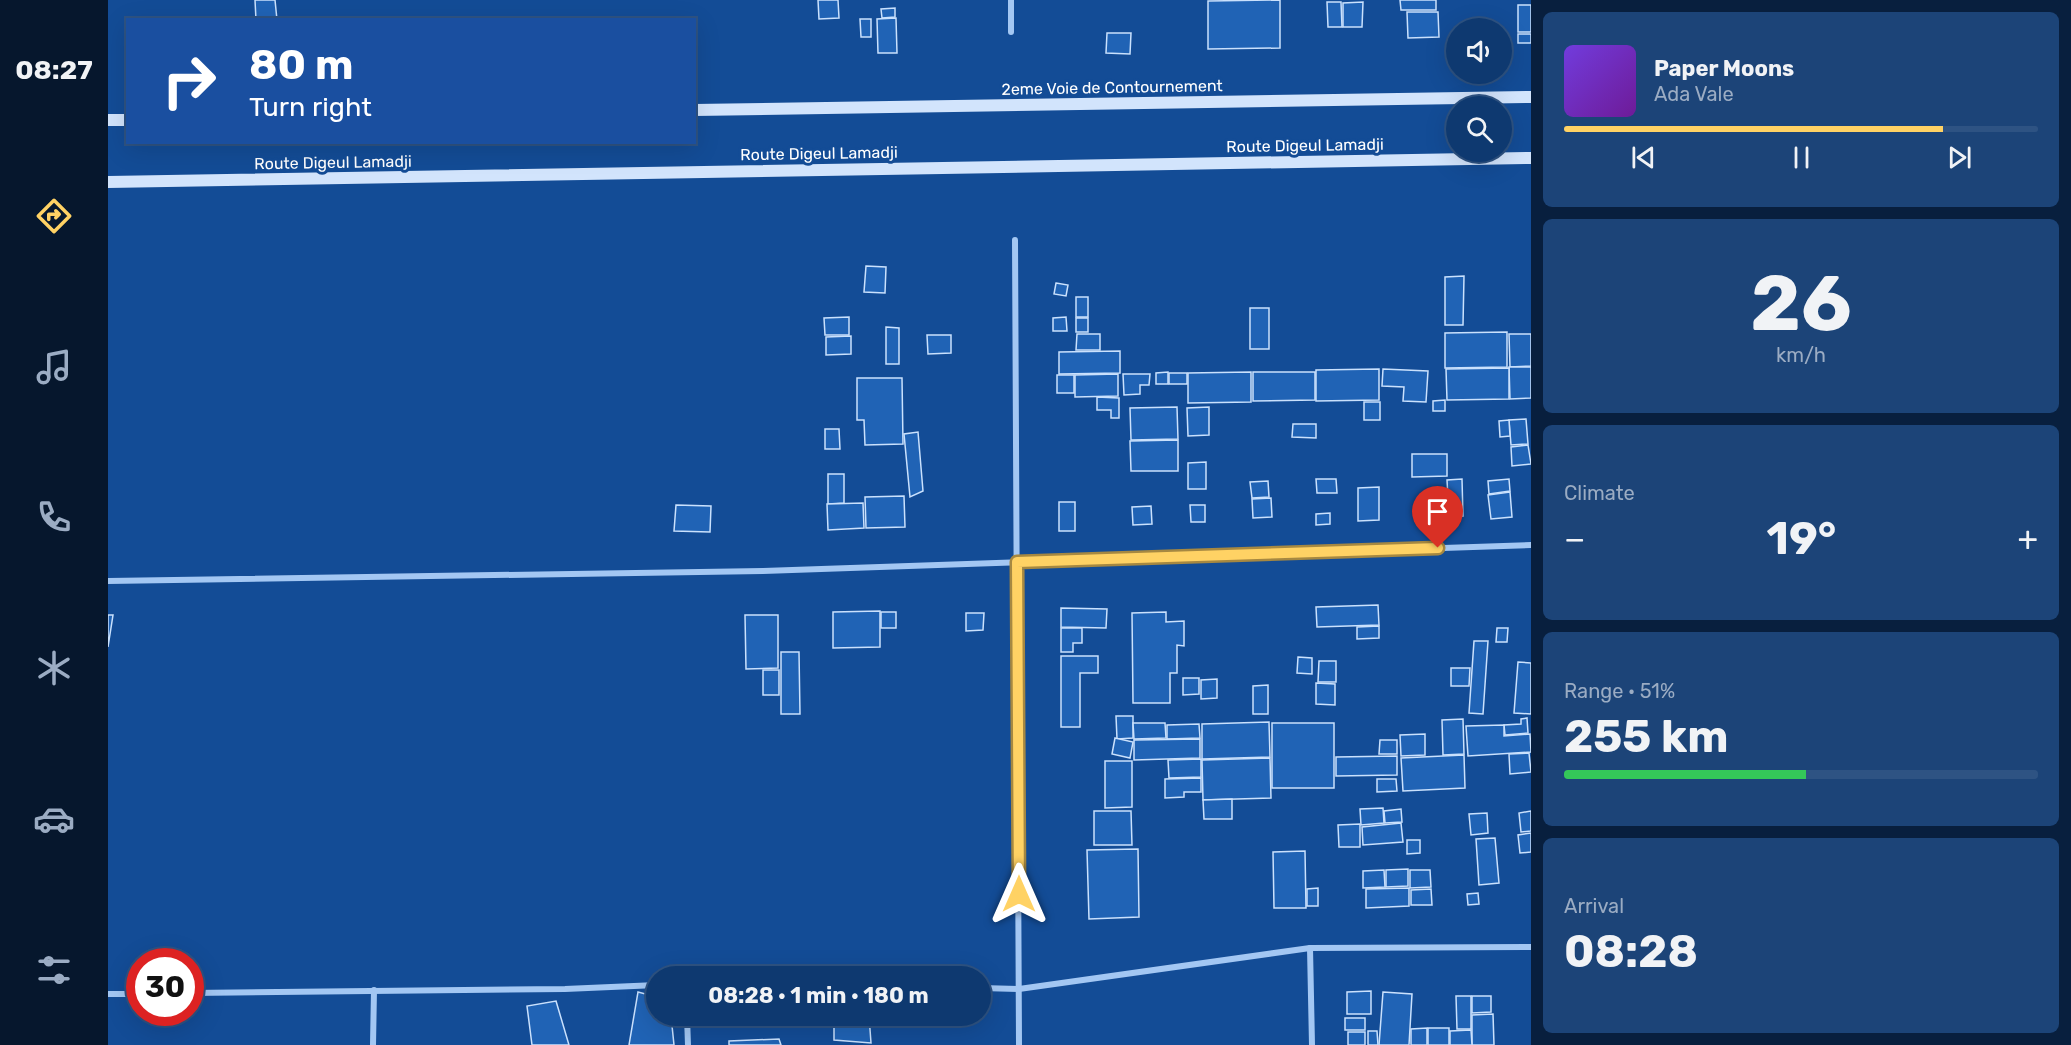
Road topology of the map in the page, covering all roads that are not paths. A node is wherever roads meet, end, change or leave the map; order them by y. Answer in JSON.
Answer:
{"nodes":[{"id":1,"x":1011,"y":0,"type":"edge"},
{"id":2,"x":1011,"y":32,"type":"dead end"},
{"id":3,"x":1531,"y":97,"type":"edge"},
{"id":4,"x":696,"y":110,"type":"edge"},
{"id":5,"x":108,"y":120,"type":"edge"},
{"id":6,"x":126,"y":120,"type":"edge"},
{"id":7,"x":1531,"y":158,"type":"edge"},
{"id":8,"x":108,"y":182,"type":"edge"},
{"id":9,"x":1015,"y":240,"type":"dead end"},
{"id":10,"x":1531,"y":545,"type":"edge"},
{"id":11,"x":1017,"y":562,"type":"junction"},
{"id":12,"x":108,"y":581,"type":"edge"},
{"id":13,"x":1531,"y":946,"type":"edge"},
{"id":14,"x":1310,"y":948,"type":"junction"},
{"id":15,"x":646,"y":985,"type":"edge"},
{"id":16,"x":991,"y":988,"type":"edge"},
{"id":17,"x":1019,"y":989,"type":"junction"},
{"id":18,"x":374,"y":990,"type":"junction"},
{"id":19,"x":204,"y":993,"type":"edge"},
{"id":20,"x":108,"y":994,"type":"edge"},
{"id":21,"x":126,"y":994,"type":"edge"},
{"id":22,"x":687,"y":1026,"type":"edge"},
{"id":23,"x":374,"y":1045,"type":"edge"},
{"id":24,"x":688,"y":1045,"type":"edge"},
{"id":25,"x":1019,"y":1045,"type":"edge"},
{"id":26,"x":1312,"y":1045,"type":"edge"}],
"edges":[{"from":1,"to":2,"type":"street"},
{"from":3,"to":4,"type":"main road","name":"2eme Voie de Contournement"},
{"from":5,"to":6,"type":"main road"},
{"from":7,"to":8,"type":"main road","name":"Route Digeul Lamadji"},
{"from":9,"to":11,"type":"street"},
{"from":10,"to":11,"type":"street"},
{"from":11,"to":12,"type":"street"},
{"from":11,"to":17,"type":"street"},
{"from":13,"to":14,"type":"street"},
{"from":14,"to":17,"type":"street"},
{"from":14,"to":26,"type":"street"},
{"from":15,"to":18,"type":"street"},
{"from":16,"to":17,"type":"street"},
{"from":17,"to":25,"type":"street"},
{"from":18,"to":19,"type":"street"},
{"from":18,"to":23,"type":"street"},
{"from":20,"to":21,"type":"street"},
{"from":22,"to":24,"type":"street"}]}
